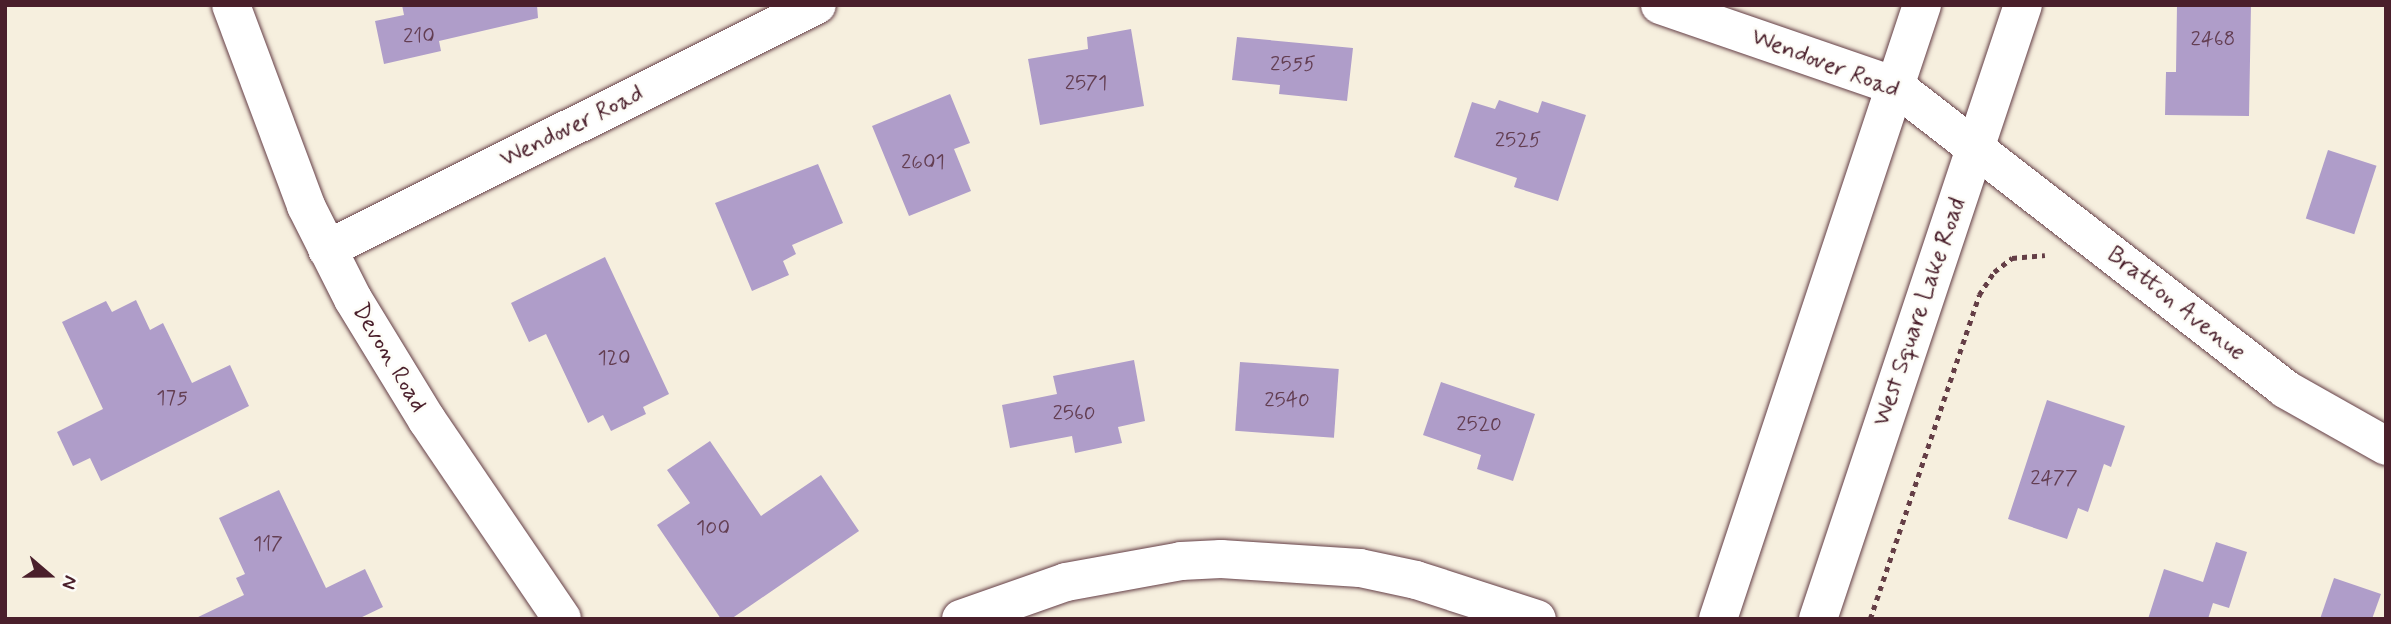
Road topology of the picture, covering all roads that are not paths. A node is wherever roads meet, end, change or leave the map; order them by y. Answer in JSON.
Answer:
{"nodes":[{"id":1,"x":231,"y":5,"type":"edge"},
{"id":2,"x":817,"y":5,"type":"edge"},
{"id":3,"x":1660,"y":5,"type":"edge"},
{"id":4,"x":1922,"y":5,"type":"edge"},
{"id":5,"x":2023,"y":5,"type":"edge"},
{"id":6,"x":1895,"y":86,"type":"junction"},
{"id":7,"x":1975,"y":148,"type":"junction"},
{"id":8,"x":327,"y":249,"type":"junction"},
{"id":9,"x":2386,"y":446,"type":"edge"},
{"id":10,"x":562,"y":619,"type":"edge"},
{"id":11,"x":961,"y":619,"type":"edge"},
{"id":12,"x":1537,"y":619,"type":"edge"},
{"id":13,"x":1718,"y":619,"type":"edge"},
{"id":14,"x":1818,"y":619,"type":"edge"}],
"edges":[{"from":1,"to":8,"type":"main road","name":"Devon Road"},
{"from":2,"to":8,"type":"main road","name":"Wendover Road"},
{"from":3,"to":6,"type":"main road","name":"Wendover Road"},
{"from":4,"to":6,"type":"main road"},
{"from":5,"to":7,"type":"main road","name":"West Square Lake Road"},
{"from":6,"to":7,"type":"main road","name":"Wendover Road"},
{"from":6,"to":13,"type":"main road"},
{"from":7,"to":9,"type":"main road","name":"Bratton Avenue"},
{"from":7,"to":14,"type":"main road","name":"West Square Lake Road"},
{"from":8,"to":10,"type":"main road","name":"Devon Road"},
{"from":11,"to":12,"type":"main road"}]}
